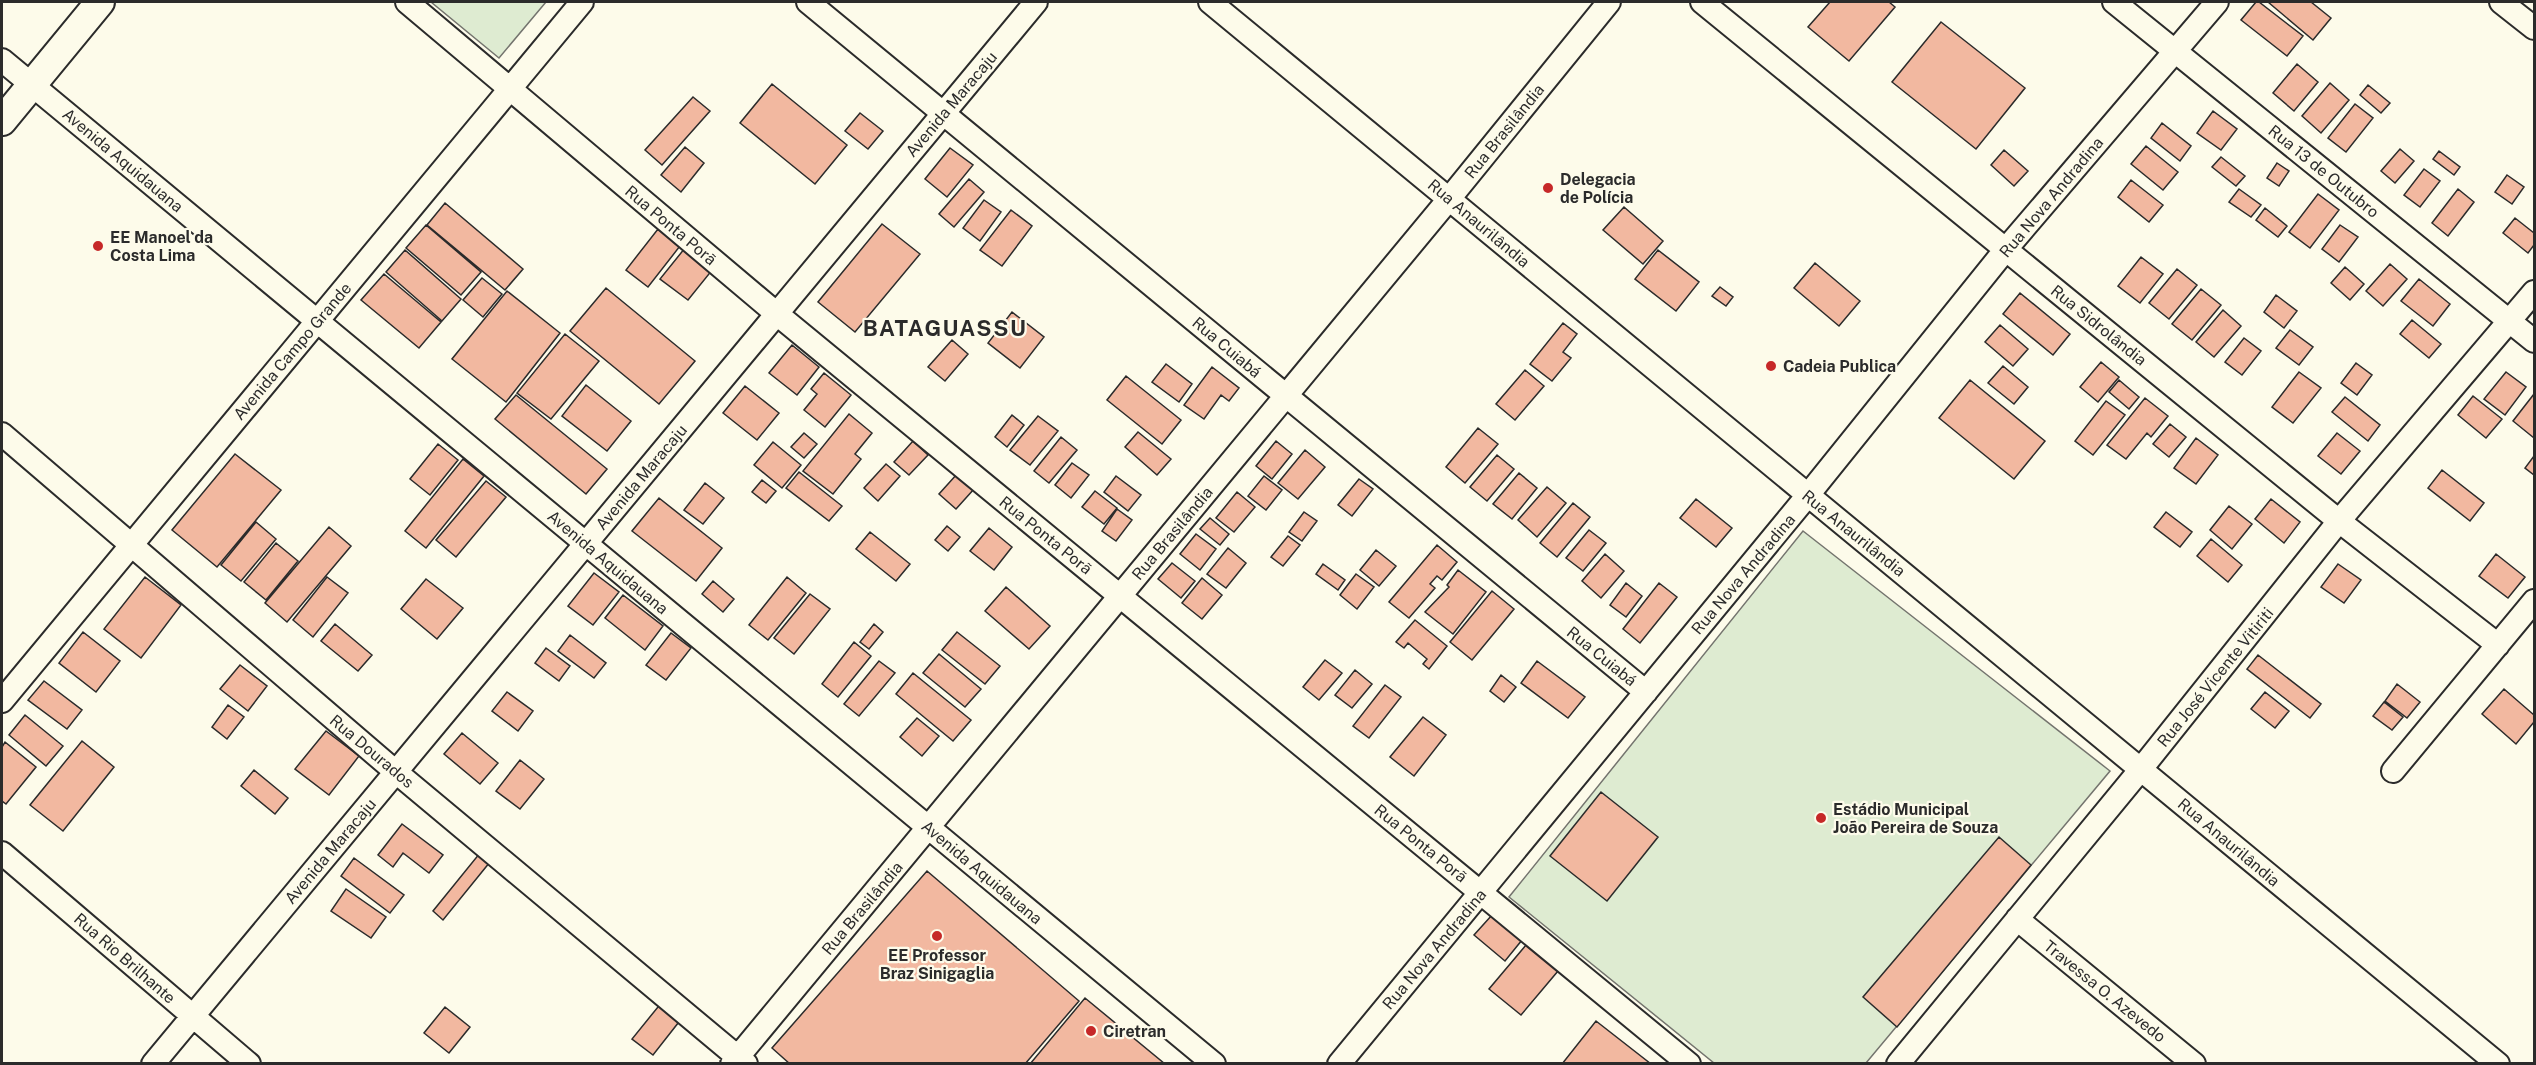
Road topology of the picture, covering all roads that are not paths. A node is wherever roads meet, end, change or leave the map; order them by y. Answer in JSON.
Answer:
{"nodes":[{"id":1,"x":100,"y":2,"type":"edge"},
{"id":2,"x":407,"y":2,"type":"edge"},
{"id":3,"x":582,"y":2,"type":"edge"},
{"id":4,"x":808,"y":2,"type":"edge"},
{"id":5,"x":1036,"y":2,"type":"edge"},
{"id":6,"x":1210,"y":2,"type":"edge"},
{"id":7,"x":1609,"y":2,"type":"edge"},
{"id":8,"x":1702,"y":2,"type":"edge"},
{"id":9,"x":2114,"y":2,"type":"edge"},
{"id":10,"x":2217,"y":2,"type":"edge"},
{"id":11,"x":2501,"y":2,"type":"edge"},
{"id":12,"x":2535,"y":28,"type":"edge"},
{"id":13,"x":2175,"y":52,"type":"junction"},
{"id":14,"x":2,"y":60,"type":"edge"},
{"id":15,"x":32,"y":85,"type":"junction"},
{"id":16,"x":509,"y":89,"type":"junction"},
{"id":17,"x":944,"y":113,"type":"junction"},
{"id":18,"x":2,"y":121,"type":"edge"},
{"id":19,"x":1449,"y":199,"type":"junction"},
{"id":20,"x":2006,"y":249,"type":"junction"},
{"id":21,"x":2535,"y":292,"type":"edge"},
{"id":22,"x":777,"y":314,"type":"junction"},
{"id":23,"x":317,"y":321,"type":"junction"},
{"id":24,"x":2511,"y":321,"type":"junction"},
{"id":25,"x":2535,"y":341,"type":"edge"},
{"id":26,"x":1286,"y":396,"type":"junction"},
{"id":27,"x":2,"y":434,"type":"edge"},
{"id":28,"x":1808,"y":495,"type":"junction"},
{"id":29,"x":2339,"y":521,"type":"junction"},
{"id":30,"x":586,"y":544,"type":"junction"},
{"id":31,"x":130,"y":545,"type":"junction"},
{"id":32,"x":1120,"y":596,"type":"junction"},
{"id":33,"x":2535,"y":601,"type":"edge"},
{"id":34,"x":2498,"y":645,"type":"junction"},
{"id":35,"x":1646,"y":692,"type":"junction"},
{"id":36,"x":2,"y":701,"type":"edge"},
{"id":37,"x":2141,"y":769,"type":"junction"},
{"id":38,"x":2393,"y":771,"type":"dead end"},
{"id":39,"x":396,"y":772,"type":"junction"},
{"id":40,"x":928,"y":827,"type":"junction"},
{"id":41,"x":2,"y":853,"type":"edge"},
{"id":42,"x":1480,"y":892,"type":"junction"},
{"id":43,"x":2017,"y":919,"type":"junction"},
{"id":44,"x":192,"y":1016,"type":"junction"},
{"id":45,"x":739,"y":1061,"type":"edge"},
{"id":46,"x":153,"y":1064,"type":"edge"},
{"id":47,"x":249,"y":1064,"type":"edge"},
{"id":48,"x":1214,"y":1064,"type":"edge"},
{"id":49,"x":1339,"y":1064,"type":"edge"},
{"id":50,"x":1689,"y":1064,"type":"edge"},
{"id":51,"x":1898,"y":1064,"type":"edge"},
{"id":52,"x":2193,"y":1064,"type":"edge"},
{"id":53,"x":2498,"y":1064,"type":"edge"}],
"edges":[{"from":1,"to":15,"type":"main road"},
{"from":2,"to":16,"type":"street","name":"Rua Ponta Porã"},
{"from":3,"to":16,"type":"street","name":"Avenida Campo Grande"},
{"from":4,"to":17,"type":"street","name":"Rua Cuiabá"},
{"from":5,"to":17,"type":"street","name":"Avenida Maracaju"},
{"from":6,"to":19,"type":"street","name":"Rua Anaurilândia"},
{"from":7,"to":19,"type":"street","name":"Rua Brasilândia"},
{"from":8,"to":20,"type":"street","name":"Rua Sidrolândia"},
{"from":9,"to":13,"type":"street","name":"Rua 13 de Outubro"},
{"from":10,"to":13,"type":"street","name":"Rua Nova Andradina"},
{"from":11,"to":12,"type":"street"},
{"from":13,"to":20,"type":"street","name":"Rua Nova Andradina"},
{"from":13,"to":24,"type":"street","name":"Rua 13 de Outubro"},
{"from":14,"to":15,"type":"street","name":"Avenida Aquidauana"},
{"from":15,"to":18,"type":"main road"},
{"from":15,"to":23,"type":"street","name":"Avenida Aquidauana"},
{"from":16,"to":22,"type":"street","name":"Rua Ponta Porã"},
{"from":16,"to":23,"type":"street","name":"Avenida Campo Grande"},
{"from":17,"to":22,"type":"street","name":"Avenida Maracaju"},
{"from":17,"to":26,"type":"street","name":"Rua Cuiabá"},
{"from":19,"to":26,"type":"street","name":"Rua Brasilândia"},
{"from":19,"to":28,"type":"street","name":"Rua Anaurilândia"},
{"from":20,"to":28,"type":"street","name":"Rua Nova Andradina"},
{"from":20,"to":29,"type":"street","name":"Rua Sidrolândia"},
{"from":21,"to":24,"type":"street","name":"Rua José Vicente Vitiriti"},
{"from":22,"to":30,"type":"street","name":"Avenida Maracaju"},
{"from":22,"to":32,"type":"street","name":"Rua Ponta Porã"},
{"from":23,"to":30,"type":"street","name":"Avenida Aquidauana"},
{"from":23,"to":31,"type":"street","name":"Avenida Campo Grande"},
{"from":24,"to":25,"type":"street","name":"Rua 13 de Outubro"},
{"from":24,"to":29,"type":"street","name":"Rua José Vicente Vitiriti"},
{"from":26,"to":32,"type":"street","name":"Rua Brasilândia"},
{"from":26,"to":35,"type":"street","name":"Rua Cuiabá"},
{"from":27,"to":31,"type":"street","name":"Rua Dourados"},
{"from":28,"to":35,"type":"street","name":"Rua Nova Andradina"},
{"from":28,"to":37,"type":"street","name":"Rua Anaurilândia"},
{"from":29,"to":34,"type":"street","name":"Rua Sidrolândia"},
{"from":29,"to":37,"type":"street","name":"Rua José Vicente Vitiriti"},
{"from":30,"to":39,"type":"street","name":"Avenida Maracaju"},
{"from":30,"to":40,"type":"street","name":"Avenida Aquidauana"},
{"from":31,"to":36,"type":"street","name":"Avenida Campo Grande"},
{"from":31,"to":39,"type":"street","name":"Rua Dourados"},
{"from":32,"to":40,"type":"street","name":"Rua Brasilândia"},
{"from":32,"to":42,"type":"street","name":"Rua Ponta Porã"},
{"from":33,"to":34,"type":"street"},
{"from":34,"to":38,"type":"street"},
{"from":35,"to":42,"type":"street","name":"Rua Nova Andradina"},
{"from":37,"to":43,"type":"street","name":"Rua José Vicente Vitiriti"},
{"from":37,"to":53,"type":"street","name":"Rua Anaurilândia"},
{"from":39,"to":44,"type":"street","name":"Avenida Maracaju"},
{"from":39,"to":45,"type":"street","name":"Rua Dourados"},
{"from":40,"to":45,"type":"street","name":"Rua Brasilândia"},
{"from":40,"to":48,"type":"street","name":"Avenida Aquidauana"},
{"from":41,"to":44,"type":"street","name":"Rua Rio Brilhante"},
{"from":42,"to":49,"type":"street","name":"Rua Nova Andradina"},
{"from":42,"to":50,"type":"street","name":"Rua Ponta Porã"},
{"from":43,"to":51,"type":"street","name":"Rua José Vicente Vitiriti"},
{"from":43,"to":52,"type":"street","name":"Travessa O. Azevedo"},
{"from":44,"to":46,"type":"street","name":"Avenida Maracaju"},
{"from":44,"to":47,"type":"street","name":"Rua Rio Brilhante"}]}
